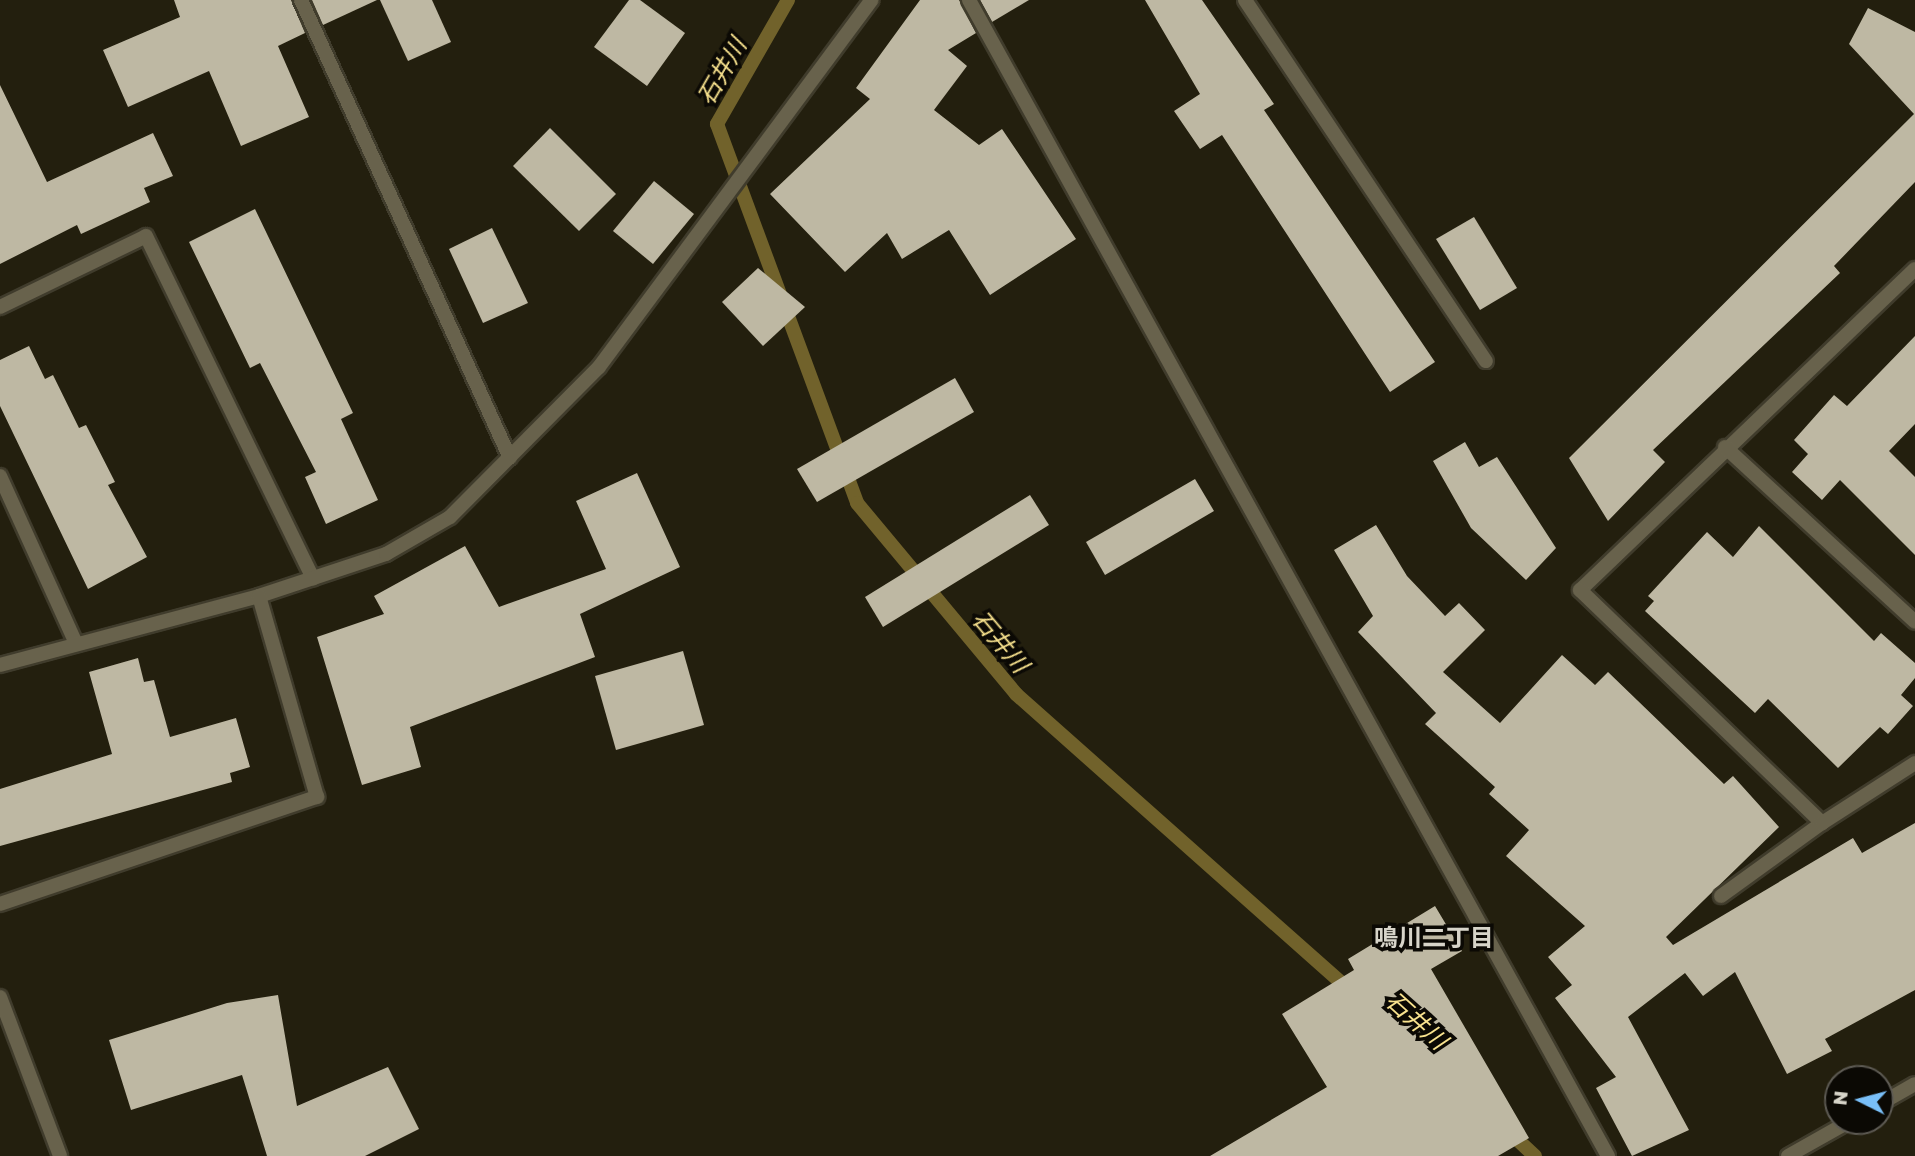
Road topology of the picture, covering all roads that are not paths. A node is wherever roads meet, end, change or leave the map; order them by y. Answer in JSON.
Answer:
{"nodes":[{"id":1,"x":301,"y":0,"type":"edge"},
{"id":2,"x":872,"y":0,"type":"edge"},
{"id":3,"x":969,"y":0,"type":"edge"},
{"id":4,"x":1245,"y":0,"type":"edge"},
{"id":5,"x":1915,"y":269,"type":"edge"},
{"id":6,"x":0,"y":307,"type":"edge"},
{"id":7,"x":1486,"y":360,"type":"dead end"},
{"id":8,"x":1725,"y":447,"type":"junction"},
{"id":9,"x":510,"y":458,"type":"junction"},
{"id":10,"x":0,"y":477,"type":"edge"},
{"id":11,"x":313,"y":578,"type":"junction"},
{"id":12,"x":259,"y":596,"type":"junction"},
{"id":13,"x":1915,"y":622,"type":"edge"},
{"id":14,"x":75,"y":641,"type":"junction"},
{"id":15,"x":0,"y":665,"type":"edge"},
{"id":16,"x":1915,"y":763,"type":"edge"},
{"id":17,"x":1822,"y":823,"type":"junction"},
{"id":18,"x":1721,"y":896,"type":"dead end"},
{"id":19,"x":0,"y":904,"type":"edge"},
{"id":20,"x":0,"y":997,"type":"edge"},
{"id":21,"x":1911,"y":1086,"type":"edge"},
{"id":22,"x":1894,"y":1096,"type":"edge"},
{"id":23,"x":1915,"y":1102,"type":"edge"},
{"id":24,"x":1825,"y":1135,"type":"edge"},
{"id":25,"x":60,"y":1156,"type":"edge"},
{"id":26,"x":1608,"y":1156,"type":"edge"},
{"id":27,"x":1788,"y":1156,"type":"edge"}],
"edges":[{"from":1,"to":9,"type":"street"},
{"from":2,"to":9,"type":"street"},
{"from":3,"to":26,"type":"street"},
{"from":4,"to":7,"type":"street"},
{"from":5,"to":8,"type":"street"},
{"from":6,"to":11,"type":"street"},
{"from":8,"to":13,"type":"street"},
{"from":8,"to":17,"type":"street"},
{"from":9,"to":11,"type":"street"},
{"from":10,"to":14,"type":"street"},
{"from":11,"to":12,"type":"street"},
{"from":12,"to":14,"type":"street"},
{"from":12,"to":19,"type":"street"},
{"from":14,"to":15,"type":"street"},
{"from":16,"to":17,"type":"street"},
{"from":17,"to":18,"type":"street"},
{"from":20,"to":25,"type":"street"},
{"from":21,"to":22,"type":"street"},
{"from":21,"to":23,"type":"street"},
{"from":24,"to":27,"type":"street"}]}
